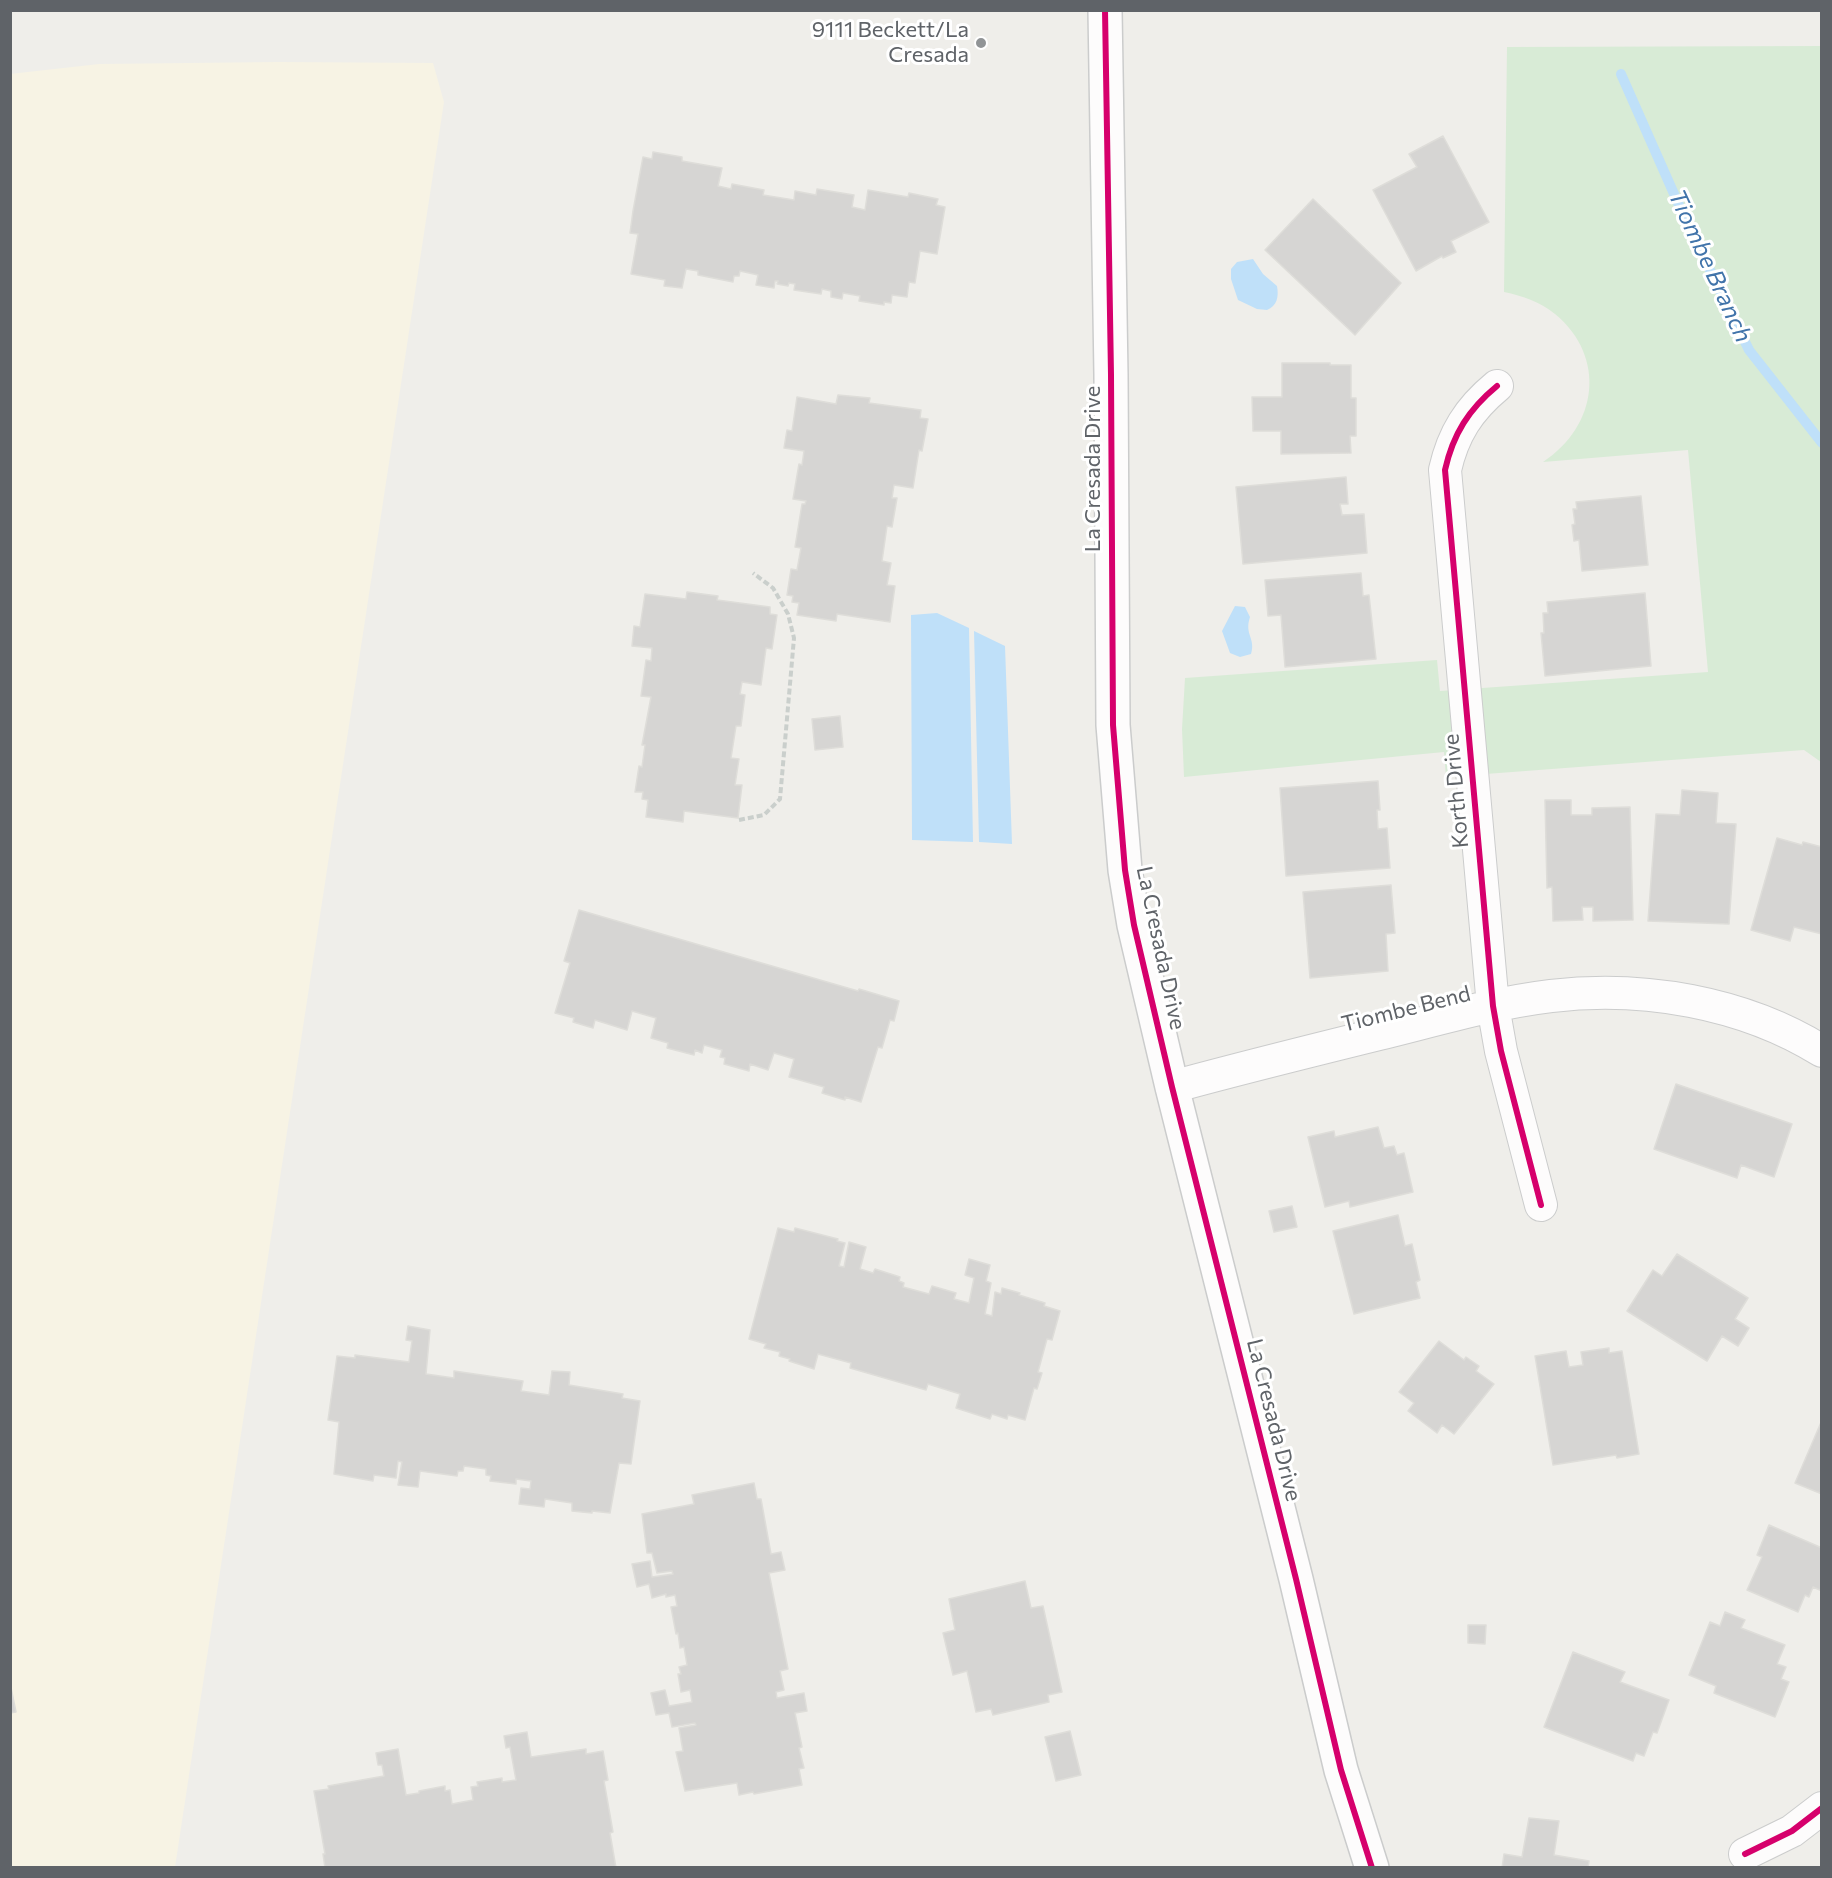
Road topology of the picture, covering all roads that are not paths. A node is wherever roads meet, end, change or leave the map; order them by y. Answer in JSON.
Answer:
{"nodes":[{"id":1,"x":1105,"y":10,"type":"edge"},
{"id":2,"x":1497,"y":386,"type":"dead end"},
{"id":3,"x":1493,"y":1006,"type":"junction"},
{"id":4,"x":1821,"y":1050,"type":"edge"},
{"id":5,"x":1172,"y":1087,"type":"junction"},
{"id":6,"x":1541,"y":1206,"type":"dead end"},
{"id":7,"x":1821,"y":1808,"type":"edge"},
{"id":8,"x":1745,"y":1854,"type":"dead end"},
{"id":9,"x":1372,"y":1868,"type":"edge"}],
"edges":[{"from":1,"to":5,"type":"street","name":"La Cresada Drive"},
{"from":2,"to":3,"type":"street","name":"Korth Drive"},
{"from":3,"to":4,"type":"street","name":"Tiombe Bend"},
{"from":3,"to":5,"type":"street","name":"Tiombe Bend"},
{"from":3,"to":6,"type":"street","name":"Korth Drive"},
{"from":5,"to":9,"type":"street","name":"La Cresada Drive"},
{"from":7,"to":8,"type":"street"}]}
